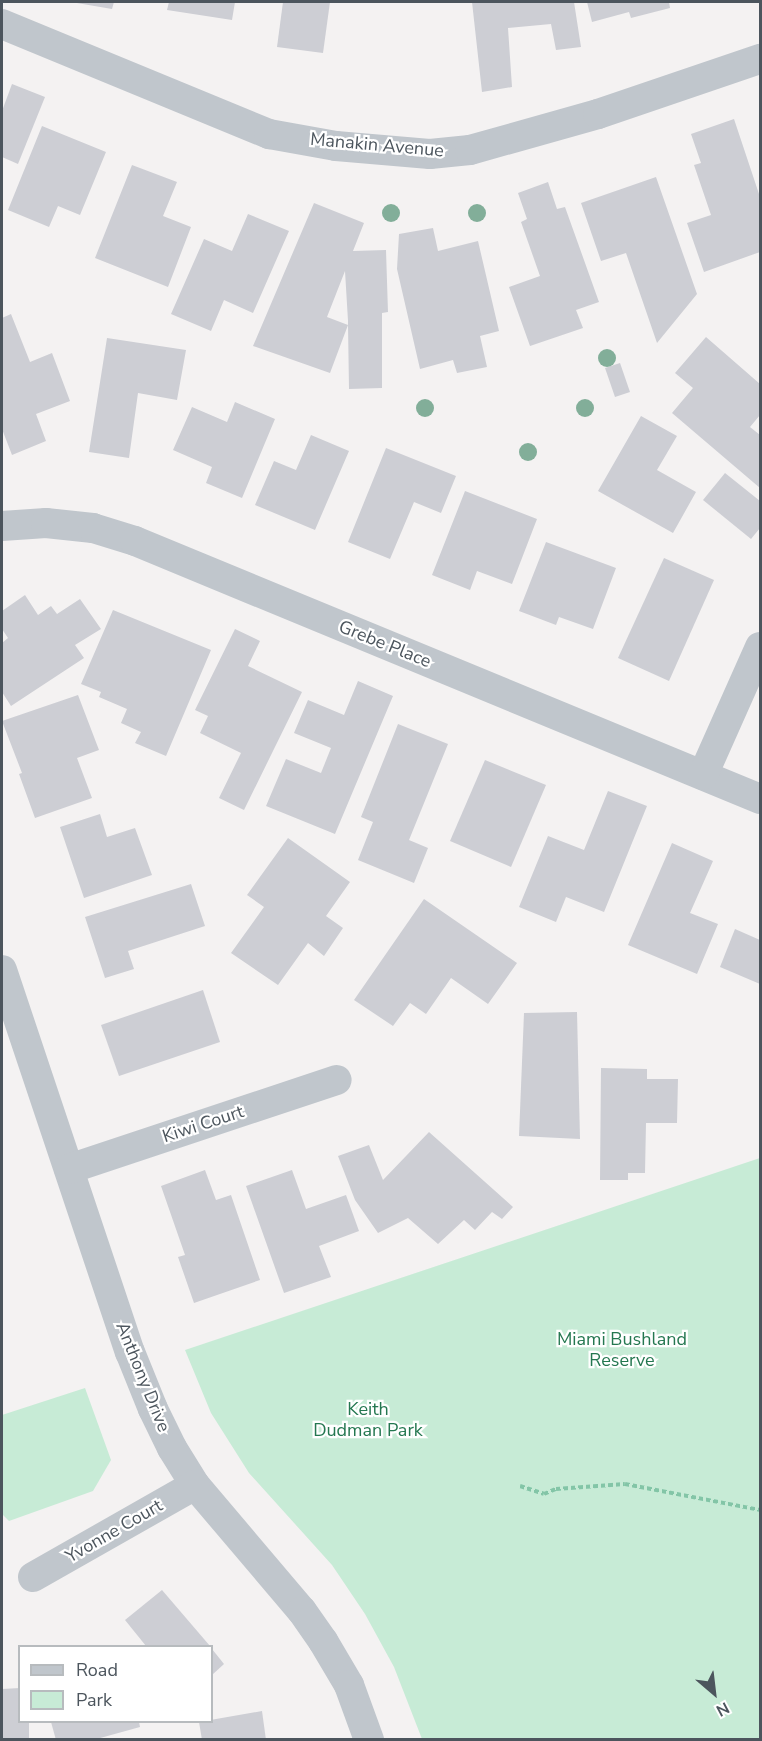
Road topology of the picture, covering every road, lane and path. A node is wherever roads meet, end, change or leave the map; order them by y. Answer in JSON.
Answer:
{"nodes":[{"id":1,"x":2,"y":24,"type":"edge"},
{"id":2,"x":760,"y":59,"type":"edge"},
{"id":3,"x":2,"y":526,"type":"edge"},
{"id":4,"x":760,"y":647,"type":"edge"},
{"id":5,"x":703,"y":776,"type":"junction"},
{"id":6,"x":760,"y":799,"type":"edge"},
{"id":7,"x":2,"y":970,"type":"edge"},
{"id":8,"x":336,"y":1080,"type":"dead end"},
{"id":9,"x":69,"y":1169,"type":"junction"},
{"id":10,"x":195,"y":1485,"type":"junction"},
{"id":11,"x":520,"y":1486,"type":"dead end"},
{"id":12,"x":760,"y":1510,"type":"edge"},
{"id":13,"x":33,"y":1577,"type":"dead end"},
{"id":14,"x":369,"y":1740,"type":"edge"}],
"edges":[{"from":1,"to":2,"type":"street","name":"Manakin Avenue"},
{"from":3,"to":5,"type":"street","name":"Grebe Place"},
{"from":4,"to":5,"type":"street"},
{"from":5,"to":6,"type":"street","name":"Grebe Place"},
{"from":7,"to":9,"type":"street","name":"Anthony Drive"},
{"from":8,"to":9,"type":"street","name":"Kiwi Court"},
{"from":9,"to":10,"type":"street","name":"Anthony Drive"},
{"from":10,"to":13,"type":"street","name":"Yvonne Court"},
{"from":10,"to":14,"type":"street","name":"Anthony Drive"},
{"from":11,"to":12,"type":"path"}]}
